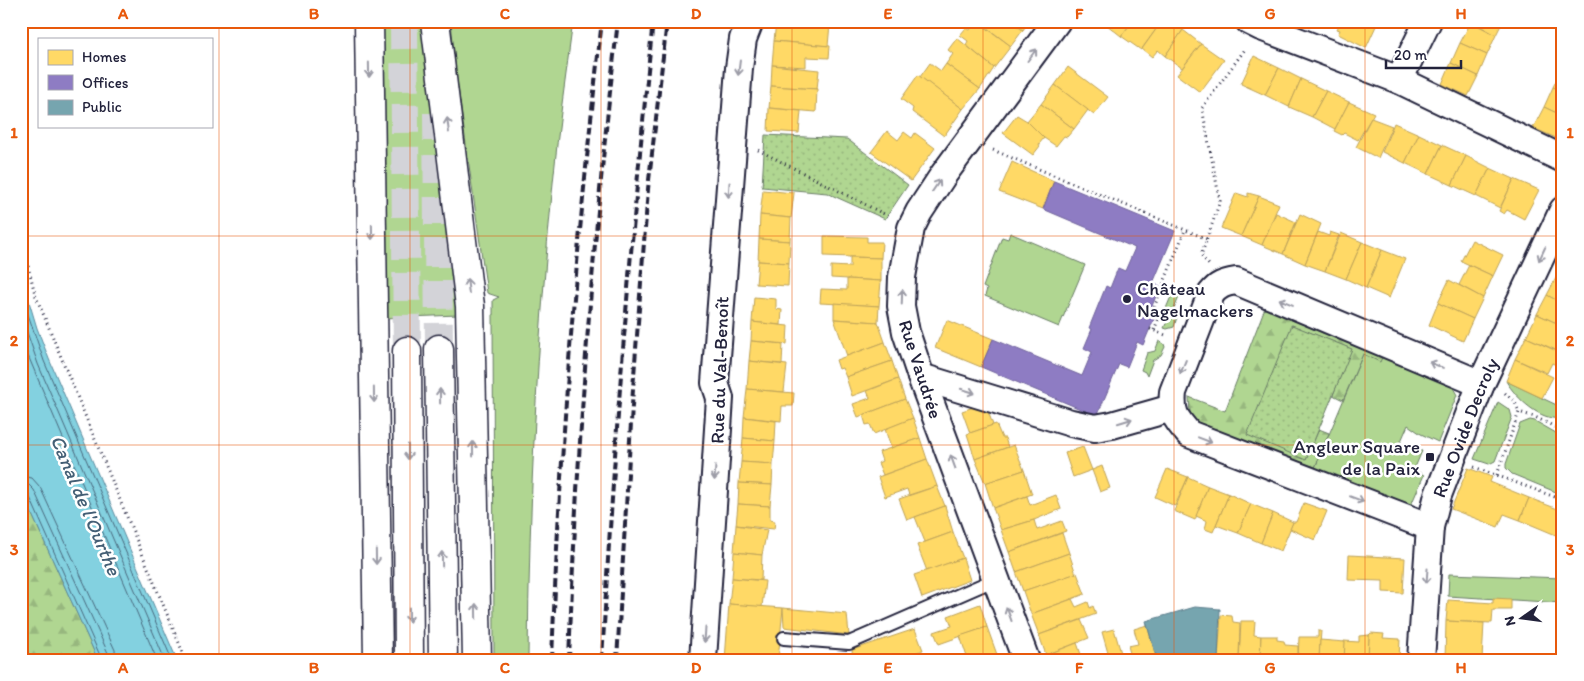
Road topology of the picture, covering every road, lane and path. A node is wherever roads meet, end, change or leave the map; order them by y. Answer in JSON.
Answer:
{"nodes":[{"id":1,"x":29,"y":21,"type":"edge"},
{"id":2,"x":369,"y":21,"type":"edge"},
{"id":3,"x":435,"y":21,"type":"edge"},
{"id":4,"x":750,"y":21,"type":"edge"},
{"id":5,"x":1057,"y":21,"type":"edge"},
{"id":6,"x":1428,"y":21,"type":"edge"},
{"id":7,"x":1255,"y":24,"type":"edge"},
{"id":8,"x":21,"y":32,"type":"edge"},
{"id":9,"x":1399,"y":80,"type":"junction"},
{"id":10,"x":972,"y":135,"type":"junction"},
{"id":11,"x":733,"y":141,"type":"junction"},
{"id":12,"x":1563,"y":159,"type":"edge"},
{"id":13,"x":1563,"y":210,"type":"edge"},
{"id":14,"x":911,"y":228,"type":"junction"},
{"id":15,"x":1185,"y":230,"type":"junction"},
{"id":16,"x":21,"y":237,"type":"edge"},
{"id":17,"x":1207,"y":239,"type":"junction"},
{"id":18,"x":1224,"y":283,"type":"junction"},
{"id":19,"x":1161,"y":334,"type":"dead end"},
{"id":20,"x":439,"y":349,"type":"tunnel mouth"},
{"id":21,"x":407,"y":351,"type":"tunnel mouth"},
{"id":22,"x":921,"y":378,"type":"junction"},
{"id":23,"x":1481,"y":384,"type":"junction"},
{"id":24,"x":1172,"y":408,"type":"junction"},
{"id":25,"x":1563,"y":431,"type":"edge"},
{"id":26,"x":1563,"y":500,"type":"edge"},
{"id":27,"x":1430,"y":527,"type":"junction"},
{"id":28,"x":996,"y":579,"type":"junction"},
{"id":29,"x":21,"y":603,"type":"edge"},
{"id":30,"x":784,"y":638,"type":"dead end"},
{"id":31,"x":28,"y":660,"type":"edge"},
{"id":32,"x":186,"y":660,"type":"edge"},
{"id":33,"x":378,"y":660,"type":"edge"},
{"id":34,"x":409,"y":660,"type":"edge"},
{"id":35,"x":443,"y":660,"type":"edge"},
{"id":36,"x":477,"y":660,"type":"edge"},
{"id":37,"x":703,"y":660,"type":"edge"},
{"id":38,"x":1026,"y":660,"type":"edge"},
{"id":39,"x":1421,"y":660,"type":"edge"}],
"edges":[{"from":1,"to":8,"type":"path"},
{"from":2,"to":33,"type":"highway","one_way":true},
{"from":36,"to":3,"type":"highway","one_way":true},
{"from":4,"to":11,"type":"street","name":"Rue du Val-Benoît","one_way":true},
{"from":10,"to":5,"type":"street","name":"Rue Vaudrée","one_way":true},
{"from":6,"to":9,"type":"street"},
{"from":7,"to":9,"type":"street"},
{"from":7,"to":17,"type":"path"},
{"from":9,"to":12,"type":"street"},
{"from":14,"to":10,"type":"street","name":"Rue Vaudrée","one_way":true},
{"from":10,"to":15,"type":"path"},
{"from":11,"to":14,"type":"path"},
{"from":11,"to":37,"type":"street","name":"Rue du Val-Benoît","one_way":true},
{"from":13,"to":23,"type":"street","name":"Rue Ovide Decroly","one_way":true},
{"from":22,"to":14,"type":"street","name":"Rue Vaudrée","one_way":true},
{"from":15,"to":17,"type":"path"},
{"from":15,"to":19,"type":"path"},
{"from":16,"to":32,"type":"path"},
{"from":17,"to":18,"type":"path"},
{"from":23,"to":18,"type":"street","one_way":true},
{"from":18,"to":24,"type":"street","one_way":true},
{"from":35,"to":20,"type":"highway","one_way":true},
{"from":21,"to":34,"type":"highway","one_way":true},
{"from":22,"to":24,"type":"street","one_way":true},
{"from":28,"to":22,"type":"street","name":"Rue Vaudrée","one_way":true},
{"from":23,"to":27,"type":"street","name":"Rue Ovide Decroly"},
{"from":24,"to":27,"type":"street","one_way":true},
{"from":25,"to":26,"type":"path"},
{"from":27,"to":39,"type":"street","name":"Rue Ovide Decroly","one_way":true},
{"from":28,"to":30,"type":"lane"},
{"from":38,"to":28,"type":"street","name":"Rue Vaudrée","one_way":true},
{"from":29,"to":31,"type":"path"}]}
